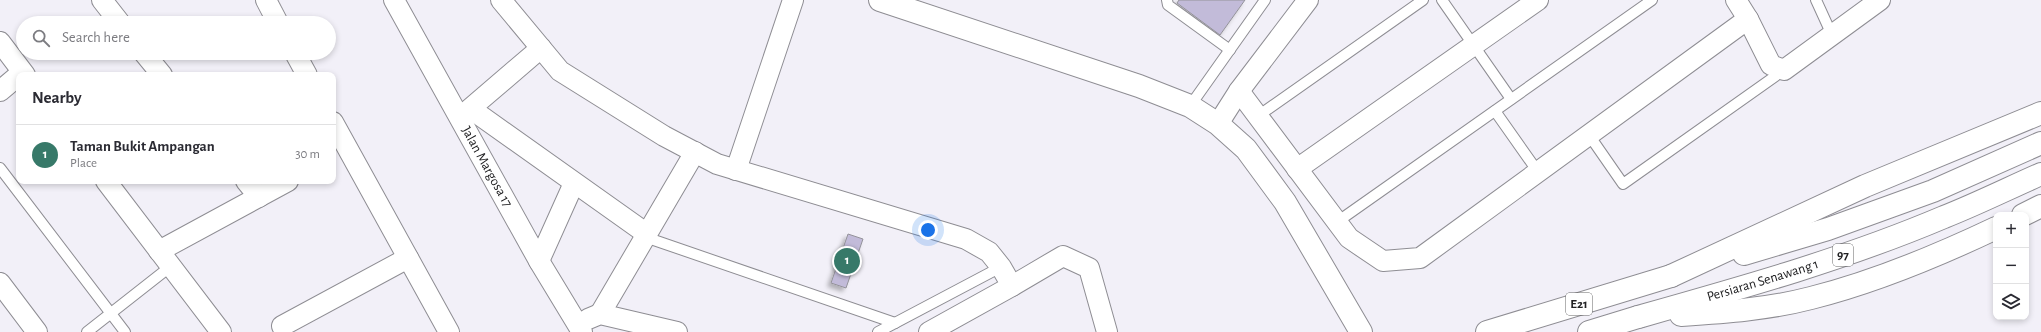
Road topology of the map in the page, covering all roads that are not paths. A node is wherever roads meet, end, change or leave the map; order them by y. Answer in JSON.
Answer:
{"nodes":[{"id":1,"x":102,"y":0,"type":"edge"},
{"id":2,"x":266,"y":0,"type":"edge"},
{"id":3,"x":394,"y":0,"type":"edge"},
{"id":4,"x":501,"y":0,"type":"edge"},
{"id":5,"x":793,"y":0,"type":"edge"},
{"id":6,"x":880,"y":0,"type":"edge"},
{"id":7,"x":1167,"y":0,"type":"edge"},
{"id":8,"x":1265,"y":0,"type":"edge"},
{"id":9,"x":1308,"y":0,"type":"edge"},
{"id":10,"x":1423,"y":0,"type":"edge"},
{"id":11,"x":1442,"y":0,"type":"edge"},
{"id":12,"x":1538,"y":0,"type":"edge"},
{"id":13,"x":1652,"y":0,"type":"edge"},
{"id":14,"x":1736,"y":0,"type":"edge"},
{"id":15,"x":1816,"y":0,"type":"edge"},
{"id":16,"x":1880,"y":0,"type":"edge"},
{"id":17,"x":115,"y":16,"type":"edge"},
{"id":18,"x":274,"y":16,"type":"edge"},
{"id":19,"x":1748,"y":19,"type":"junction"},
{"id":20,"x":1832,"y":35,"type":"junction"},
{"id":21,"x":0,"y":42,"type":"edge"},
{"id":22,"x":1473,"y":45,"type":"junction"},
{"id":23,"x":540,"y":48,"type":"junction"},
{"id":24,"x":1230,"y":50,"type":"junction"},
{"id":25,"x":150,"y":60,"type":"edge"},
{"id":26,"x":299,"y":60,"type":"edge"},
{"id":27,"x":1784,"y":70,"type":"junction"},
{"id":28,"x":21,"y":72,"type":"edge"},
{"id":29,"x":160,"y":72,"type":"edge"},
{"id":30,"x":305,"y":72,"type":"edge"},
{"id":31,"x":16,"y":79,"type":"edge"},
{"id":32,"x":0,"y":91,"type":"edge"},
{"id":33,"x":1239,"y":91,"type":"junction"},
{"id":34,"x":1511,"y":99,"type":"junction"},
{"id":35,"x":1190,"y":106,"type":"junction"},
{"id":36,"x":1495,"y":110,"type":"junction"},
{"id":37,"x":2041,"y":113,"type":"edge"},
{"id":38,"x":1258,"y":116,"type":"junction"},
{"id":39,"x":1218,"y":124,"type":"junction"},
{"id":40,"x":336,"y":135,"type":"edge"},
{"id":41,"x":1589,"y":135,"type":"junction"},
{"id":42,"x":2041,"y":143,"type":"edge"},
{"id":43,"x":340,"y":152,"type":"edge"},
{"id":44,"x":695,"y":152,"type":"junction"},
{"id":45,"x":0,"y":168,"type":"edge"},
{"id":46,"x":1297,"y":169,"type":"junction"},
{"id":47,"x":736,"y":170,"type":"junction"},
{"id":48,"x":1538,"y":172,"type":"junction"},
{"id":49,"x":2041,"y":174,"type":"edge"},
{"id":50,"x":108,"y":184,"type":"edge"},
{"id":51,"x":248,"y":184,"type":"edge"},
{"id":52,"x":283,"y":184,"type":"edge"},
{"id":53,"x":574,"y":184,"type":"junction"},
{"id":54,"x":259,"y":197,"type":"junction"},
{"id":55,"x":2041,"y":206,"type":"edge"},
{"id":56,"x":2029,"y":212,"type":"edge"},
{"id":57,"x":1337,"y":222,"type":"junction"},
{"id":58,"x":1993,"y":229,"type":"edge"},
{"id":59,"x":646,"y":236,"type":"junction"},
{"id":60,"x":159,"y":251,"type":"junction"},
{"id":61,"x":408,"y":258,"type":"junction"},
{"id":62,"x":538,"y":261,"type":"junction"},
{"id":63,"x":172,"y":266,"type":"junction"},
{"id":64,"x":1001,"y":267,"type":"junction"},
{"id":65,"x":1670,"y":276,"type":"junction"},
{"id":66,"x":0,"y":283,"type":"edge"},
{"id":67,"x":1012,"y":286,"type":"junction"},
{"id":68,"x":111,"y":313,"type":"junction"},
{"id":69,"x":600,"y":314,"type":"junction"},
{"id":70,"x":1638,"y":318,"type":"junction"},
{"id":71,"x":896,"y":323,"type":"junction"},
{"id":72,"x":282,"y":326,"type":"dead end"},
{"id":73,"x":579,"y":328,"type":"edge"},
{"id":74,"x":37,"y":332,"type":"edge"},
{"id":75,"x":87,"y":332,"type":"edge"},
{"id":76,"x":125,"y":332,"type":"edge"},
{"id":77,"x":221,"y":332,"type":"edge"},
{"id":78,"x":449,"y":332,"type":"edge"},
{"id":79,"x":677,"y":332,"type":"edge"},
{"id":80,"x":878,"y":332,"type":"edge"},
{"id":81,"x":929,"y":332,"type":"edge"},
{"id":82,"x":1107,"y":332,"type":"edge"},
{"id":83,"x":1361,"y":332,"type":"edge"},
{"id":84,"x":1487,"y":332,"type":"edge"},
{"id":85,"x":1589,"y":332,"type":"edge"}],
"edges":[{"from":1,"to":17,"type":"street"},
{"from":2,"to":18,"type":"street"},
{"from":3,"to":62,"type":"street","name":"Jalan Margosa 17"},
{"from":4,"to":23,"type":"street"},
{"from":5,"to":47,"type":"street"},
{"from":6,"to":35,"type":"main road"},
{"from":7,"to":24,"type":"lane"},
{"from":8,"to":24,"type":"lane"},
{"from":9,"to":33,"type":"street"},
{"from":10,"to":38,"type":"lane"},
{"from":11,"to":22,"type":"lane"},
{"from":12,"to":22,"type":"street"},
{"from":13,"to":34,"type":"lane"},
{"from":14,"to":19,"type":"street"},
{"from":15,"to":20,"type":"lane"},
{"from":16,"to":20,"type":"street"},
{"from":19,"to":27,"type":"street"},
{"from":19,"to":41,"type":"street"},
{"from":20,"to":27,"type":"street"},
{"from":21,"to":28,"type":"street"},
{"from":22,"to":34,"type":"lane"},
{"from":22,"to":46,"type":"street"},
{"from":23,"to":44,"type":"street"},
{"from":23,"to":53,"type":"street"},
{"from":24,"to":35,"type":"lane"},
{"from":25,"to":29,"type":"street"},
{"from":26,"to":30,"type":"street"},
{"from":27,"to":41,"type":"lane"},
{"from":31,"to":32,"type":"street"},
{"from":33,"to":38,"type":"street"},
{"from":33,"to":39,"type":"street"},
{"from":34,"to":36,"type":"lane"},
{"from":35,"to":39,"type":"main road"},
{"from":36,"to":48,"type":"lane"},
{"from":36,"to":57,"type":"lane"},
{"from":37,"to":65,"type":"main road"},
{"from":38,"to":46,"type":"street"},
{"from":39,"to":83,"type":"main road"},
{"from":40,"to":43,"type":"street"},
{"from":41,"to":48,"type":"street"},
{"from":42,"to":65,"type":"main road","number":"97"},
{"from":43,"to":61,"type":"street"},
{"from":44,"to":47,"type":"street"},
{"from":44,"to":59,"type":"street"},
{"from":45,"to":68,"type":"lane"},
{"from":46,"to":57,"type":"street"},
{"from":47,"to":64,"type":"street"},
{"from":48,"to":57,"type":"street"},
{"from":49,"to":70,"type":"main road","name":"Persiaran Senawang 1","number":"97"},
{"from":50,"to":60,"type":"street"},
{"from":51,"to":54,"type":"street"},
{"from":52,"to":54,"type":"street"},
{"from":53,"to":59,"type":"street"},
{"from":53,"to":62,"type":"street"},
{"from":54,"to":60,"type":"street"},
{"from":55,"to":56,"type":"main road"},
{"from":58,"to":70,"type":"main road"},
{"from":59,"to":69,"type":"street"},
{"from":59,"to":71,"type":"lane"},
{"from":60,"to":63,"type":"street"},
{"from":61,"to":72,"type":"street"},
{"from":61,"to":78,"type":"street"},
{"from":62,"to":73,"type":"street","name":"Jalan Margosa 17"},
{"from":63,"to":68,"type":"lane"},
{"from":63,"to":77,"type":"street"},
{"from":64,"to":67,"type":"street"},
{"from":64,"to":71,"type":"lane"},
{"from":65,"to":84,"type":"main road","number":"E21"},
{"from":66,"to":74,"type":"street"},
{"from":67,"to":81,"type":"street"},
{"from":67,"to":82,"type":"street"},
{"from":68,"to":75,"type":"lane"},
{"from":68,"to":76,"type":"lane"},
{"from":69,"to":73,"type":"street"},
{"from":69,"to":79,"type":"street"},
{"from":70,"to":85,"type":"main road","number":"E21"},
{"from":71,"to":80,"type":"lane"}]}
